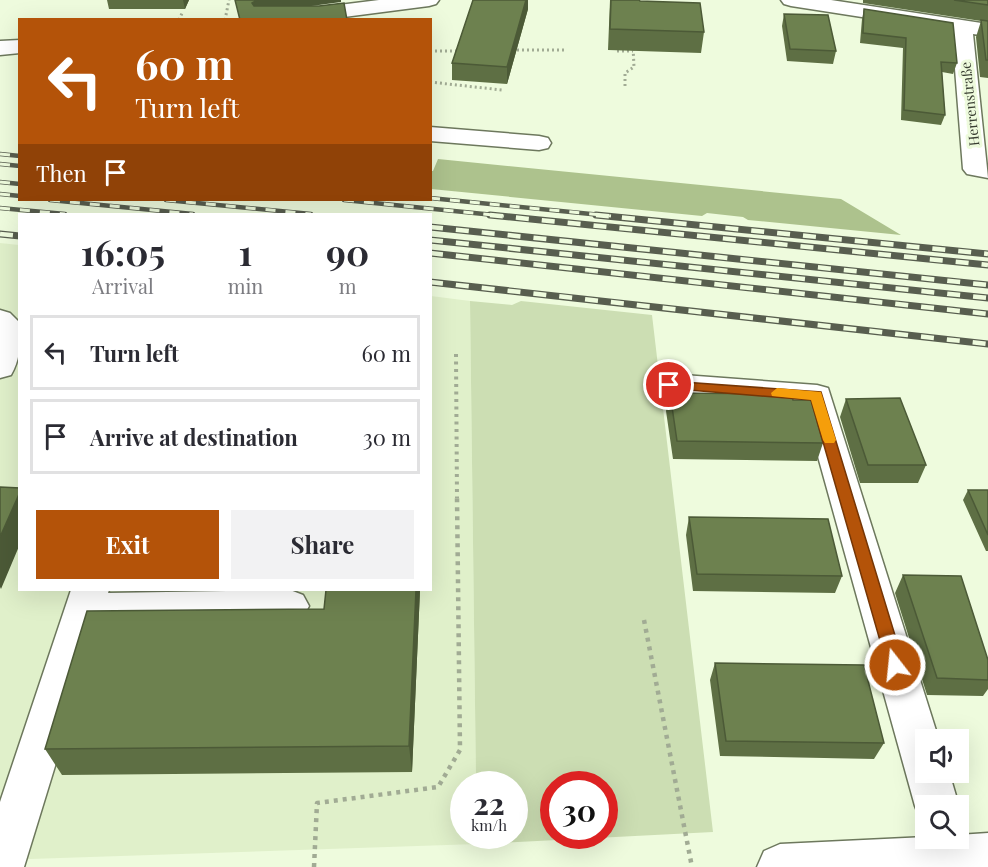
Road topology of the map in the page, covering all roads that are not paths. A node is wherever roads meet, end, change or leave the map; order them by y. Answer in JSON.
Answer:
{"nodes":[{"id":1,"x":429,"y":0,"type":"edge"},
{"id":2,"x":791,"y":0,"type":"edge"},
{"id":3,"x":379,"y":13,"type":"edge"},
{"id":4,"x":299,"y":18,"type":"edge"},
{"id":5,"x":962,"y":27,"type":"junction"},
{"id":6,"x":988,"y":30,"type":"edge"},
{"id":7,"x":18,"y":46,"type":"edge"},
{"id":8,"x":0,"y":48,"type":"edge"},
{"id":9,"x":432,"y":134,"type":"edge"},
{"id":10,"x":539,"y":142,"type":"dead end"},
{"id":11,"x":988,"y":170,"type":"edge"},
{"id":12,"x":0,"y":320,"type":"edge"},
{"id":13,"x":0,"y":367,"type":"edge"},
{"id":14,"x":669,"y":385,"type":"dead end"},
{"id":15,"x":87,"y":600,"type":"edge"},
{"id":16,"x":290,"y":606,"type":"dead end"},
{"id":17,"x":915,"y":730,"type":"edge"},
{"id":18,"x":962,"y":851,"type":"edge"},
{"id":19,"x":1,"y":867,"type":"edge"},
{"id":20,"x":780,"y":867,"type":"edge"}],
"edges":[{"from":1,"to":3,"type":"street"},
{"from":2,"to":5,"type":"street"},
{"from":3,"to":4,"type":"street"},
{"from":5,"to":6,"type":"street"},
{"from":5,"to":11,"type":"street","name":"Herrenstraße"},
{"from":7,"to":8,"type":"street"},
{"from":9,"to":10,"type":"street"},
{"from":12,"to":13,"type":"street"},
{"from":14,"to":17,"type":"street"},
{"from":15,"to":16,"type":"street"},
{"from":15,"to":19,"type":"street"},
{"from":18,"to":20,"type":"street"}]}
